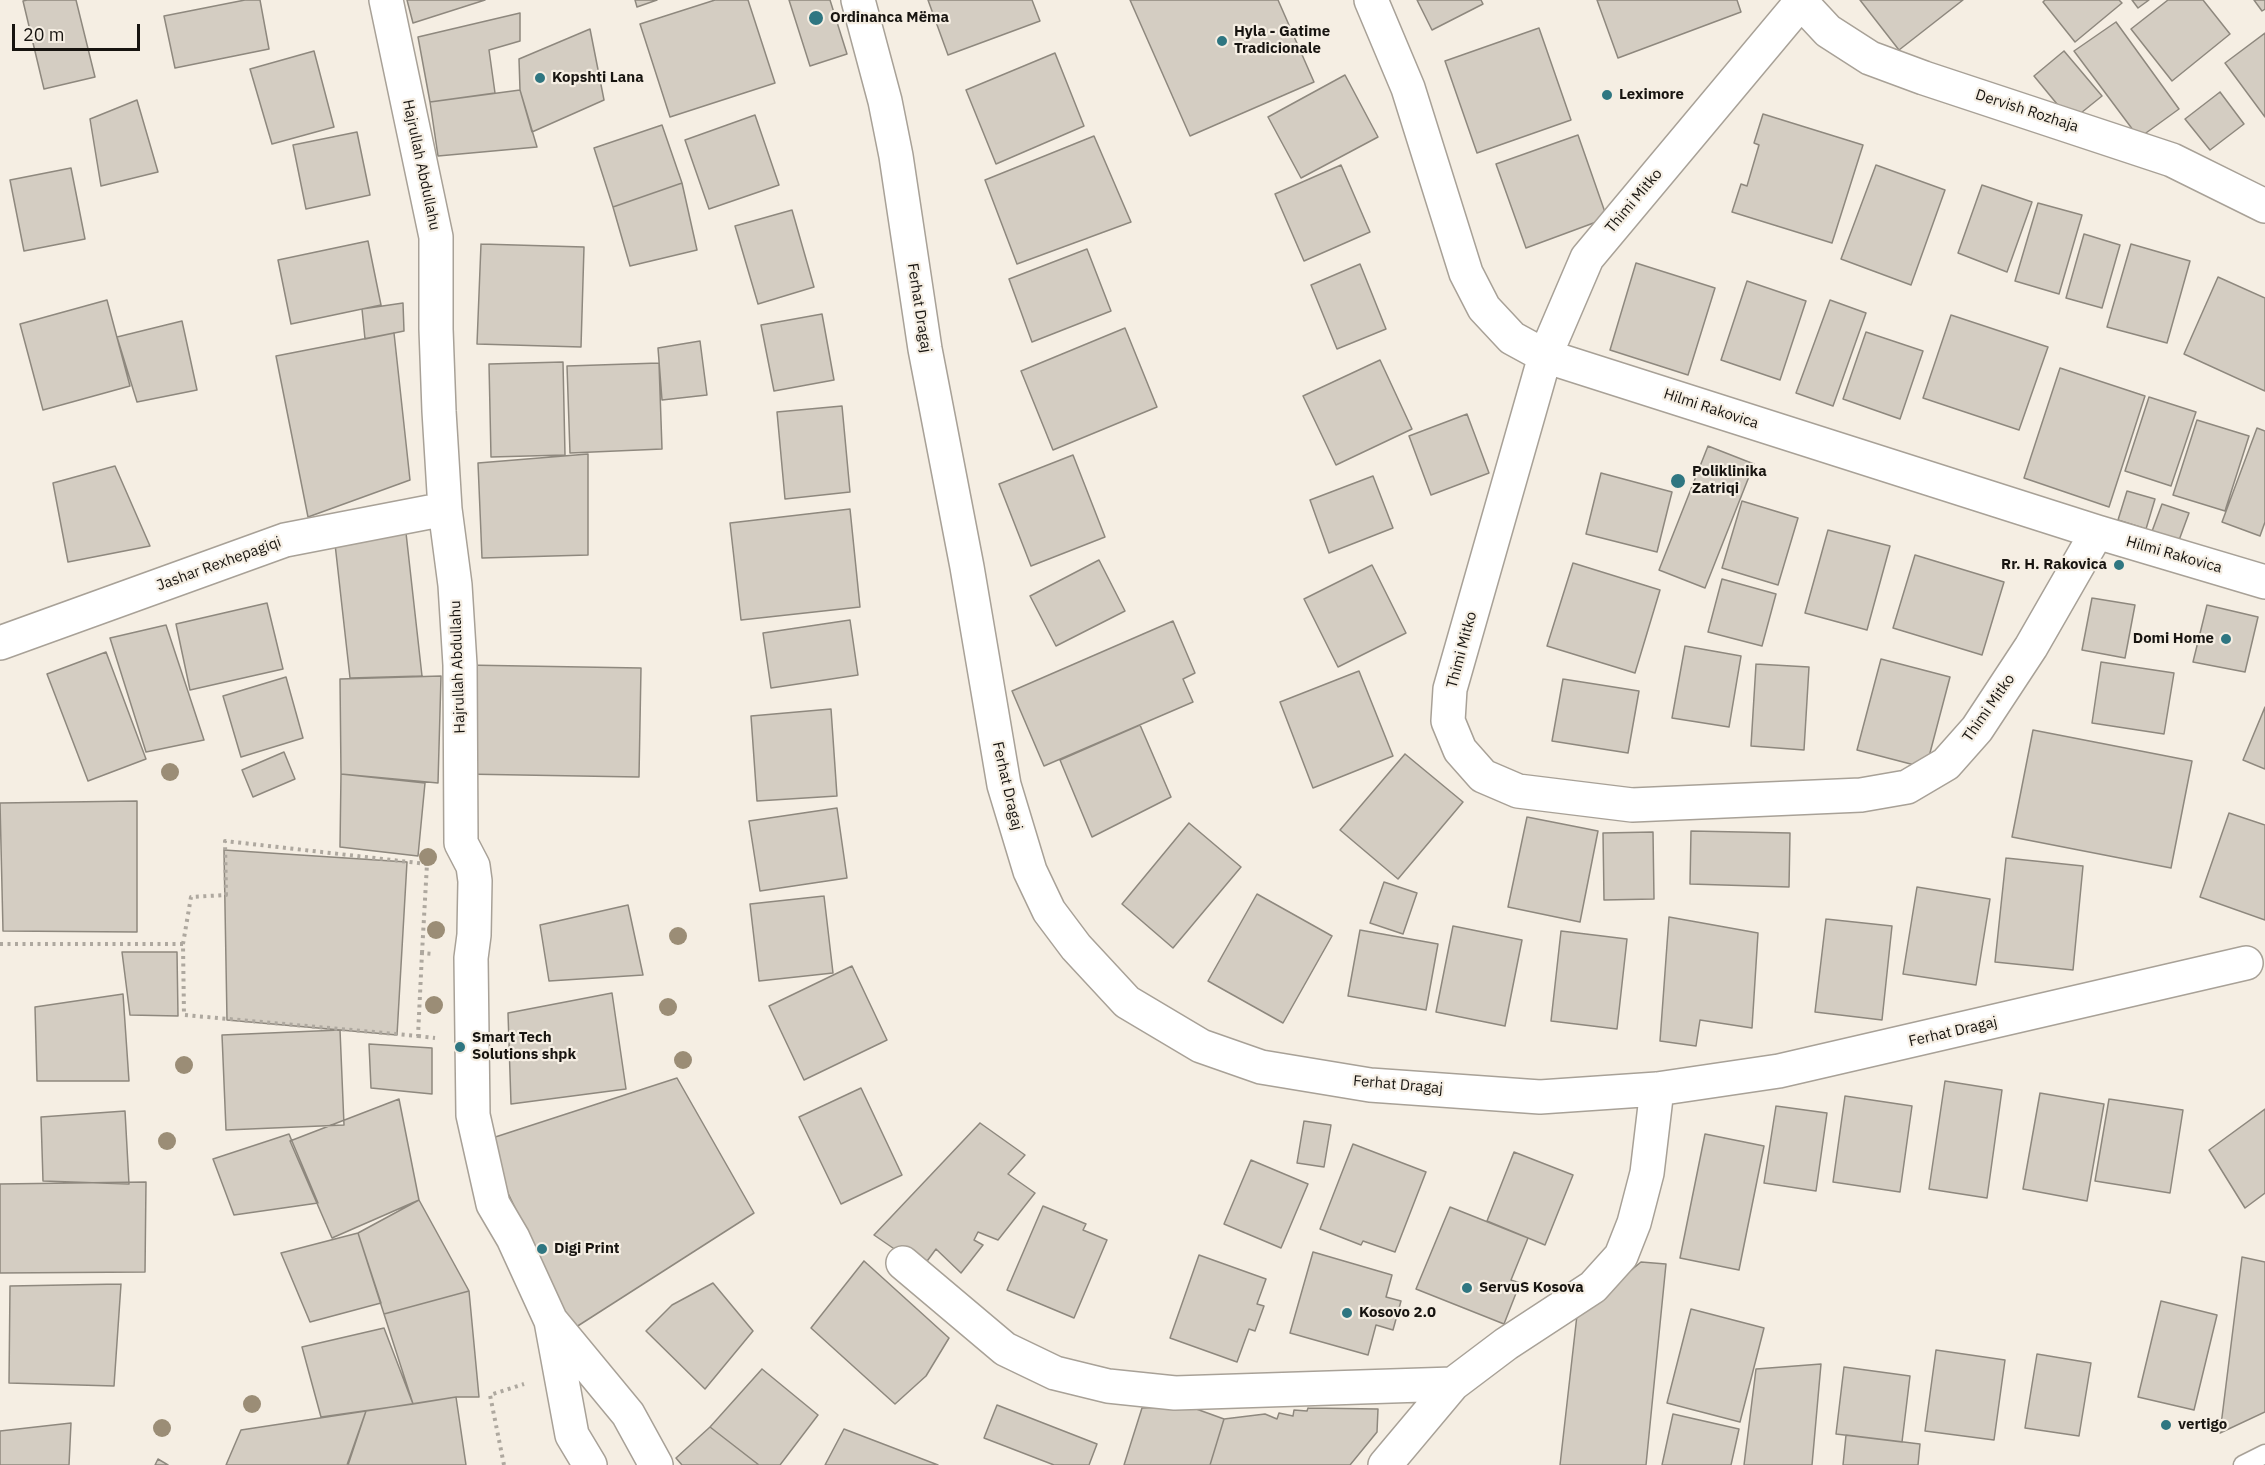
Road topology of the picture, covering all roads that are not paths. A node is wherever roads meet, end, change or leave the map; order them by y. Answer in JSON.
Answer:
{"nodes":[{"id":1,"x":386,"y":0,"type":"edge"},
{"id":2,"x":858,"y":0,"type":"edge"},
{"id":3,"x":1371,"y":0,"type":"edge"},
{"id":4,"x":1800,"y":1,"type":"edge"},
{"id":5,"x":2265,"y":206,"type":"edge"},
{"id":6,"x":1545,"y":356,"type":"junction"},
{"id":7,"x":445,"y":509,"type":"junction"},
{"id":8,"x":2097,"y":532,"type":"junction"},
{"id":9,"x":2265,"y":582,"type":"edge"},
{"id":10,"x":0,"y":643,"type":"edge"},
{"id":11,"x":2246,"y":963,"type":"dead end"},
{"id":12,"x":1657,"y":1089,"type":"junction"},
{"id":13,"x":903,"y":1263,"type":"dead end"},
{"id":14,"x":551,"y":1320,"type":"junction"},
{"id":15,"x":1453,"y":1384,"type":"junction"},
{"id":16,"x":2265,"y":1454,"type":"edge"},
{"id":17,"x":590,"y":1465,"type":"edge"},
{"id":18,"x":656,"y":1465,"type":"edge"},
{"id":19,"x":1384,"y":1465,"type":"edge"},
{"id":20,"x":2243,"y":1465,"type":"edge"}],
"edges":[{"from":1,"to":7,"type":"street","name":"Hajrullah Abdullahu"},
{"from":2,"to":12,"type":"street","name":"Ferhat Dragaj"},
{"from":3,"to":6,"type":"street","name":"Hilmi Rakovica"},
{"from":4,"to":5,"type":"street","name":"Dervish Rozhaja"},
{"from":4,"to":6,"type":"street","name":"Thimi Mitko"},
{"from":6,"to":8,"type":"street","name":"Hilmi Rakovica"},
{"from":6,"to":8,"type":"street","name":"Thimi Mitko"},
{"from":7,"to":10,"type":"street","name":"Jashar Rexhepagiqi"},
{"from":7,"to":14,"type":"street","name":"Hajrullah Abdullahu"},
{"from":8,"to":9,"type":"street","name":"Hilmi Rakovica"},
{"from":11,"to":12,"type":"street","name":"Ferhat Dragaj"},
{"from":12,"to":15,"type":"street"},
{"from":13,"to":15,"type":"street"},
{"from":14,"to":17,"type":"street","name":"Hajrullah Abdullahu"},
{"from":14,"to":18,"type":"street","name":"Hajrullah Abdullahu"},
{"from":15,"to":19,"type":"street"},
{"from":16,"to":20,"type":"lane"}]}
